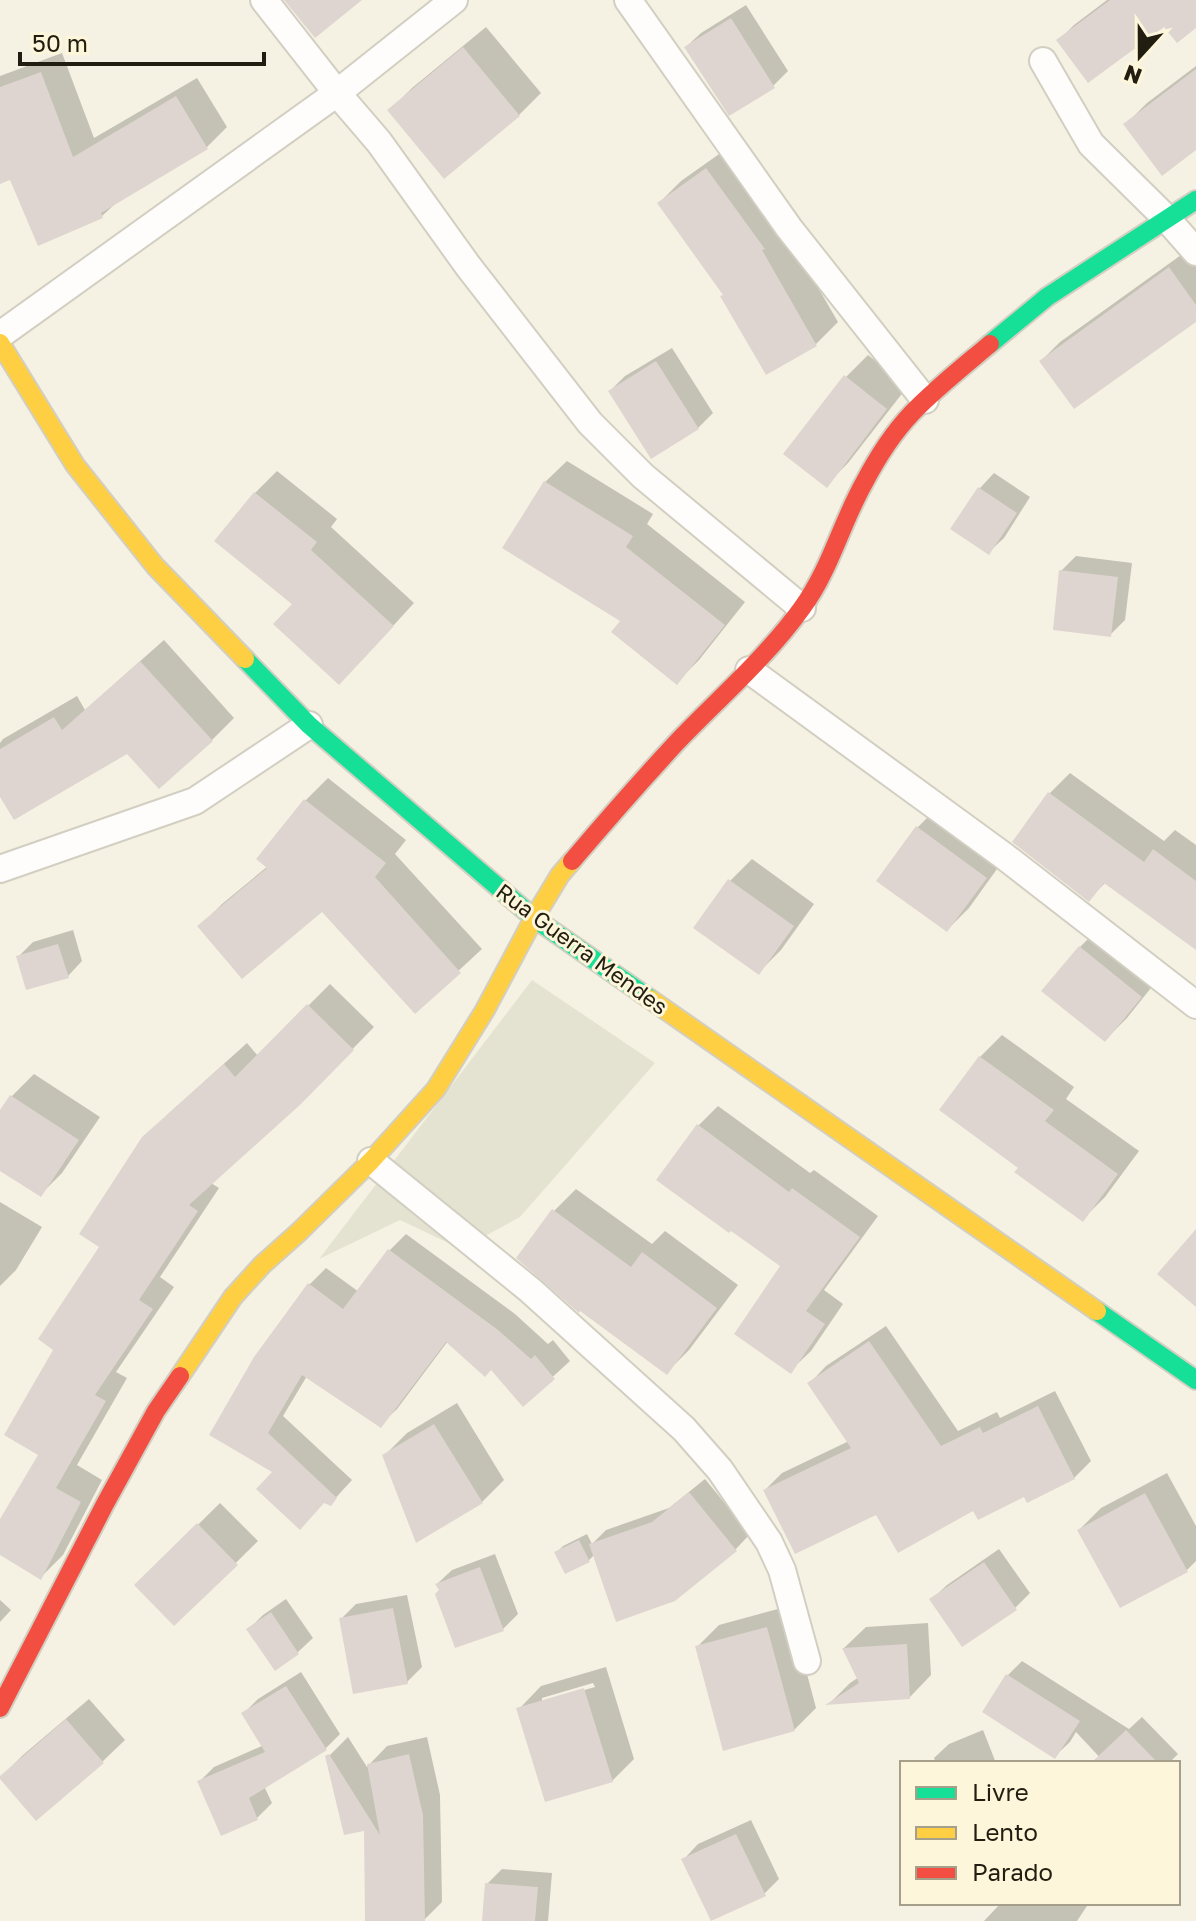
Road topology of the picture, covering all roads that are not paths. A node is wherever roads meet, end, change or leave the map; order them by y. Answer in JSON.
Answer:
{"nodes":[{"id":1,"x":264,"y":0,"type":"edge"},
{"id":2,"x":454,"y":0,"type":"edge"},
{"id":3,"x":628,"y":0,"type":"edge"},
{"id":4,"x":1043,"y":61,"type":"dead end"},
{"id":5,"x":337,"y":93,"type":"junction"},
{"id":6,"x":1196,"y":200,"type":"edge"},
{"id":7,"x":1167,"y":219,"type":"junction"},
{"id":8,"x":1196,"y":252,"type":"edge"},
{"id":9,"x":0,"y":335,"type":"edge"},
{"id":10,"x":0,"y":343,"type":"edge"},
{"id":11,"x":925,"y":400,"type":"junction"},
{"id":12,"x":802,"y":608,"type":"junction"},
{"id":13,"x":749,"y":670,"type":"junction"},
{"id":14,"x":309,"y":725,"type":"junction"},
{"id":15,"x":0,"y":869,"type":"edge"},
{"id":16,"x":534,"y":918,"type":"junction"},
{"id":17,"x":1196,"y":1005,"type":"edge"},
{"id":18,"x":371,"y":1161,"type":"junction"},
{"id":19,"x":1196,"y":1380,"type":"edge"},
{"id":20,"x":807,"y":1661,"type":"dead end"},
{"id":21,"x":0,"y":1708,"type":"edge"}],
"edges":[{"from":1,"to":5,"type":"street"},
{"from":2,"to":5,"type":"street"},
{"from":3,"to":11,"type":"street"},
{"from":4,"to":7,"type":"street"},
{"from":5,"to":9,"type":"street"},
{"from":5,"to":12,"type":"street"},
{"from":6,"to":7,"type":"street"},
{"from":7,"to":8,"type":"street"},
{"from":7,"to":11,"type":"street"},
{"from":10,"to":14,"type":"street","name":"Rua Guerra Mendes"},
{"from":11,"to":12,"type":"street"},
{"from":12,"to":13,"type":"street"},
{"from":13,"to":16,"type":"street"},
{"from":13,"to":17,"type":"street"},
{"from":14,"to":15,"type":"street"},
{"from":14,"to":16,"type":"street","name":"Rua Guerra Mendes"},
{"from":16,"to":18,"type":"street"},
{"from":16,"to":19,"type":"street","name":"Rua Guerra Mendes"},
{"from":18,"to":20,"type":"street"},
{"from":18,"to":21,"type":"street"}]}
